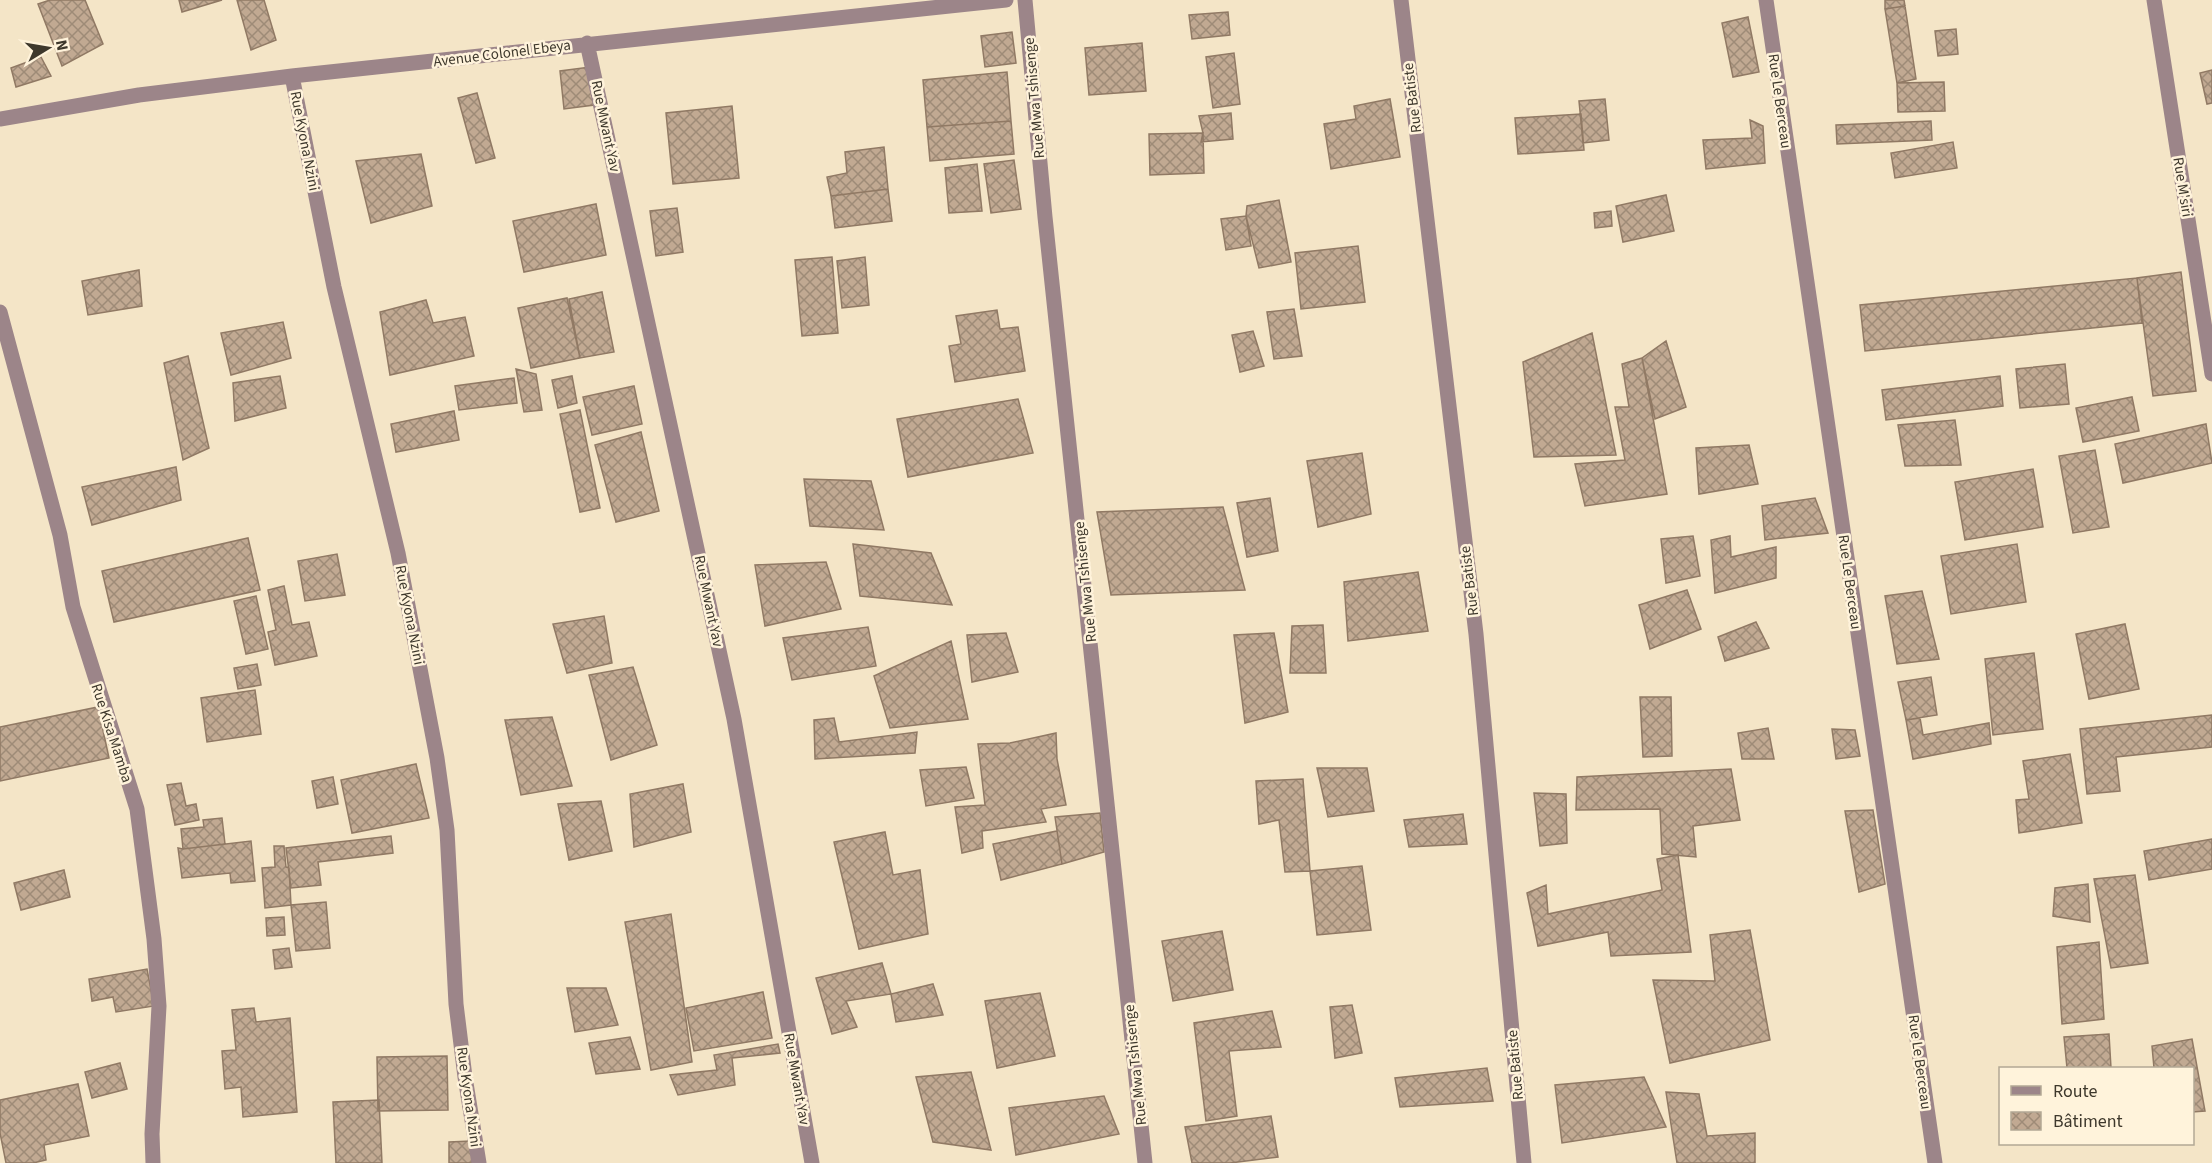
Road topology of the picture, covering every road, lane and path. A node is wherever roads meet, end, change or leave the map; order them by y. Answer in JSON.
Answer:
{"nodes":[{"id":1,"x":1006,"y":0,"type":"edge"},
{"id":2,"x":1025,"y":0,"type":"edge"},
{"id":3,"x":1401,"y":0,"type":"edge"},
{"id":4,"x":1766,"y":0,"type":"edge"},
{"id":5,"x":2154,"y":0,"type":"edge"},
{"id":6,"x":862,"y":8,"type":"edge"},
{"id":7,"x":587,"y":43,"type":"junction"},
{"id":8,"x":292,"y":76,"type":"junction"},
{"id":9,"x":0,"y":119,"type":"edge"},
{"id":10,"x":0,"y":312,"type":"edge"},
{"id":11,"x":2212,"y":374,"type":"edge"},
{"id":12,"x":153,"y":1163,"type":"edge"},
{"id":13,"x":479,"y":1163,"type":"edge"},
{"id":14,"x":812,"y":1163,"type":"edge"},
{"id":15,"x":1145,"y":1163,"type":"edge"},
{"id":16,"x":1524,"y":1163,"type":"edge"},
{"id":17,"x":1935,"y":1163,"type":"edge"}],
"edges":[{"from":1,"to":6,"type":"street","name":"Avenue Colonel Ebeya"},
{"from":2,"to":15,"type":"street","name":"Rue Mwa Tshisenge"},
{"from":3,"to":16,"type":"street","name":"Rue Batiste"},
{"from":4,"to":17,"type":"street","name":"Rue Le Berceau"},
{"from":5,"to":11,"type":"street","name":"Rue M'siri"},
{"from":6,"to":7,"type":"street","name":"Avenue Colonel Ebeya"},
{"from":7,"to":8,"type":"street","name":"Avenue Colonel Ebeya"},
{"from":7,"to":14,"type":"street","name":"Rue Mwant Yav"},
{"from":8,"to":9,"type":"street","name":"Avenue Colonel Ebeya"},
{"from":8,"to":13,"type":"street","name":"Rue Kyona Nzini"},
{"from":10,"to":12,"type":"street","name":"Rue Kisa Mamba"}]}
